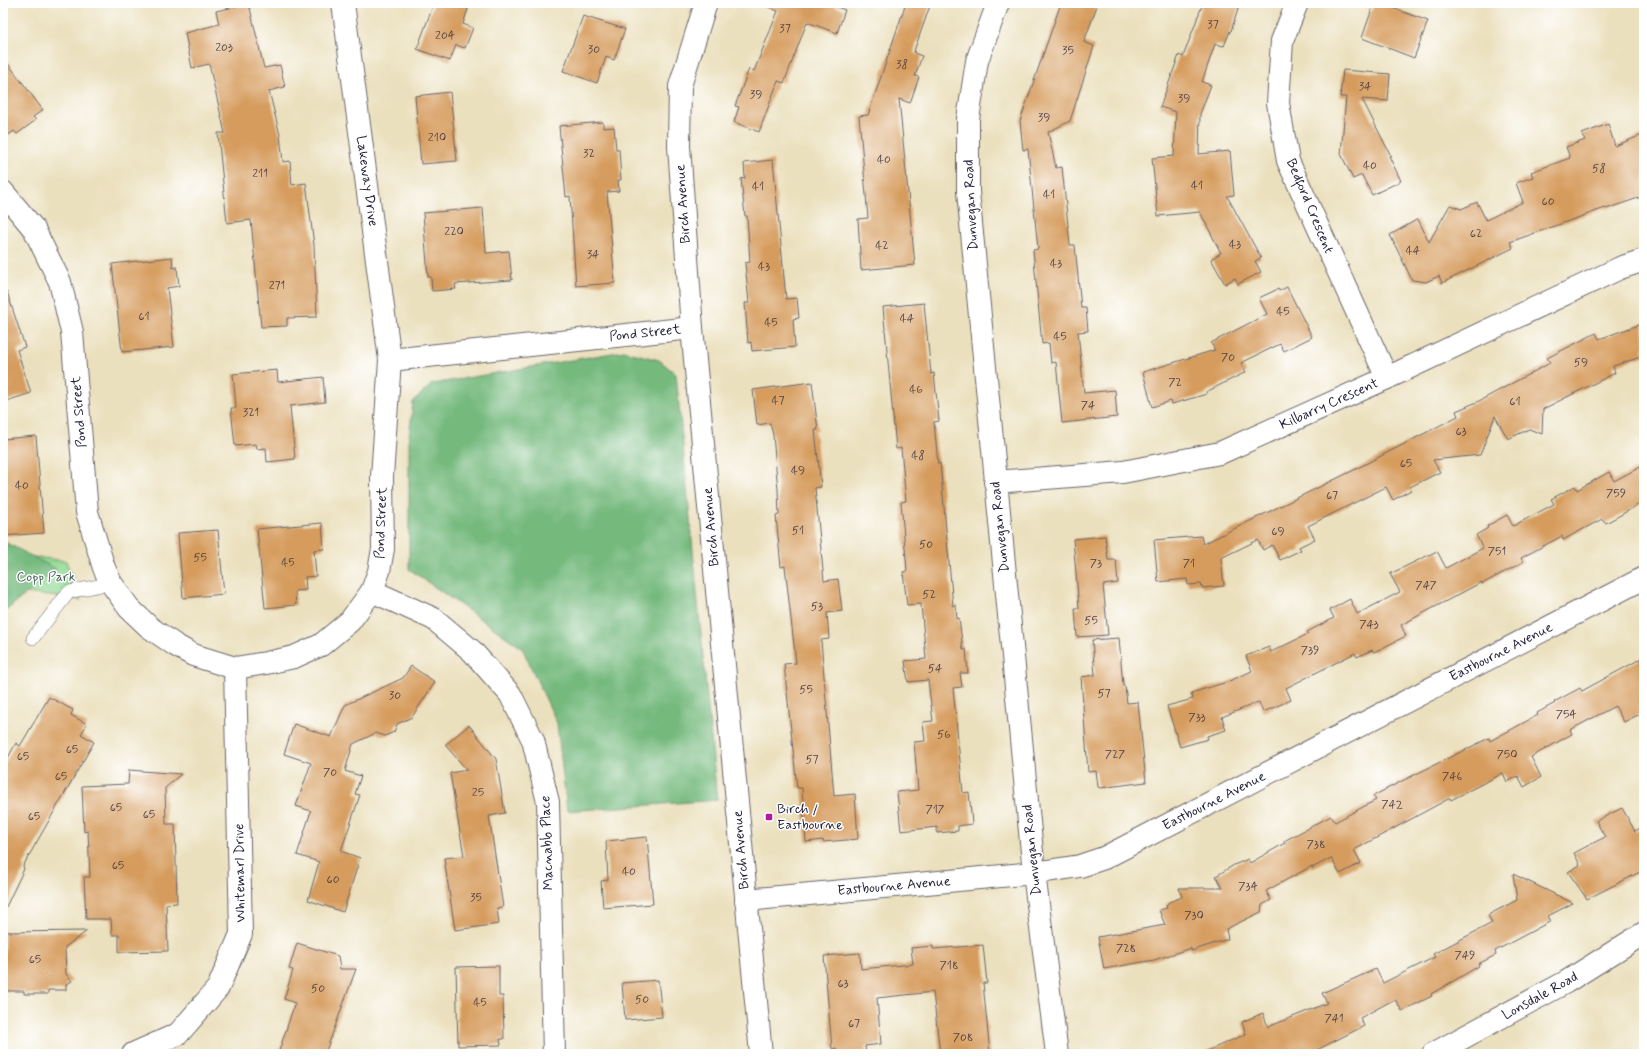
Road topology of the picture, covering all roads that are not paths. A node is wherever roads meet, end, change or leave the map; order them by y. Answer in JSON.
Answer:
{"nodes":[{"id":1,"x":343,"y":3,"type":"edge"},
{"id":2,"x":706,"y":3,"type":"edge"},
{"id":3,"x":998,"y":3,"type":"edge"},
{"id":4,"x":1297,"y":3,"type":"edge"},
{"id":5,"x":3,"y":192,"type":"edge"},
{"id":6,"x":1644,"y":260,"type":"edge"},
{"id":7,"x":692,"y":328,"type":"junction"},
{"id":8,"x":390,"y":360,"type":"junction"},
{"id":9,"x":1387,"y":378,"type":"junction"},
{"id":10,"x":995,"y":482,"type":"junction"},
{"id":11,"x":1644,"y":578,"type":"edge"},
{"id":12,"x":110,"y":583,"type":"junction"},
{"id":13,"x":372,"y":591,"type":"junction"},
{"id":14,"x":33,"y":638,"type":"dead end"},
{"id":15,"x":235,"y":668,"type":"junction"},
{"id":16,"x":1034,"y":873,"type":"junction"},
{"id":17,"x":746,"y":900,"type":"junction"},
{"id":18,"x":1644,"y":933,"type":"edge"},
{"id":19,"x":133,"y":1054,"type":"edge"},
{"id":20,"x":554,"y":1054,"type":"edge"},
{"id":21,"x":762,"y":1054,"type":"edge"},
{"id":22,"x":1057,"y":1054,"type":"edge"},
{"id":23,"x":1433,"y":1054,"type":"edge"}],
"edges":[{"from":1,"to":8,"type":"street","name":"Lakeway Drive"},
{"from":2,"to":7,"type":"street","name":"Birch Avenue"},
{"from":3,"to":10,"type":"street","name":"Dunvegan Road"},
{"from":4,"to":9,"type":"street","name":"Bedford Crescent"},
{"from":5,"to":12,"type":"street","name":"Pond Street"},
{"from":6,"to":9,"type":"street","name":"Kilbarry Crescent"},
{"from":7,"to":8,"type":"street","name":"Pond Street"},
{"from":7,"to":17,"type":"street","name":"Birch Avenue"},
{"from":8,"to":13,"type":"street","name":"Pond Street"},
{"from":9,"to":10,"type":"street","name":"Kilbarry Crescent"},
{"from":10,"to":16,"type":"street","name":"Dunvegan Road"},
{"from":11,"to":16,"type":"street","name":"Eastbourne Avenue"},
{"from":12,"to":14,"type":"lane"},
{"from":12,"to":15,"type":"street","name":"Pond Street"},
{"from":13,"to":15,"type":"street","name":"Pond Street"},
{"from":13,"to":20,"type":"street","name":"Macnabb Place"},
{"from":15,"to":19,"type":"street","name":"Whitemarl Drive"},
{"from":16,"to":17,"type":"street","name":"Eastbourne Avenue"},
{"from":16,"to":22,"type":"street","name":"Dunvegan Road"},
{"from":17,"to":21,"type":"street","name":"Birch Avenue"},
{"from":18,"to":23,"type":"street","name":"Lonsdale Road"}]}
